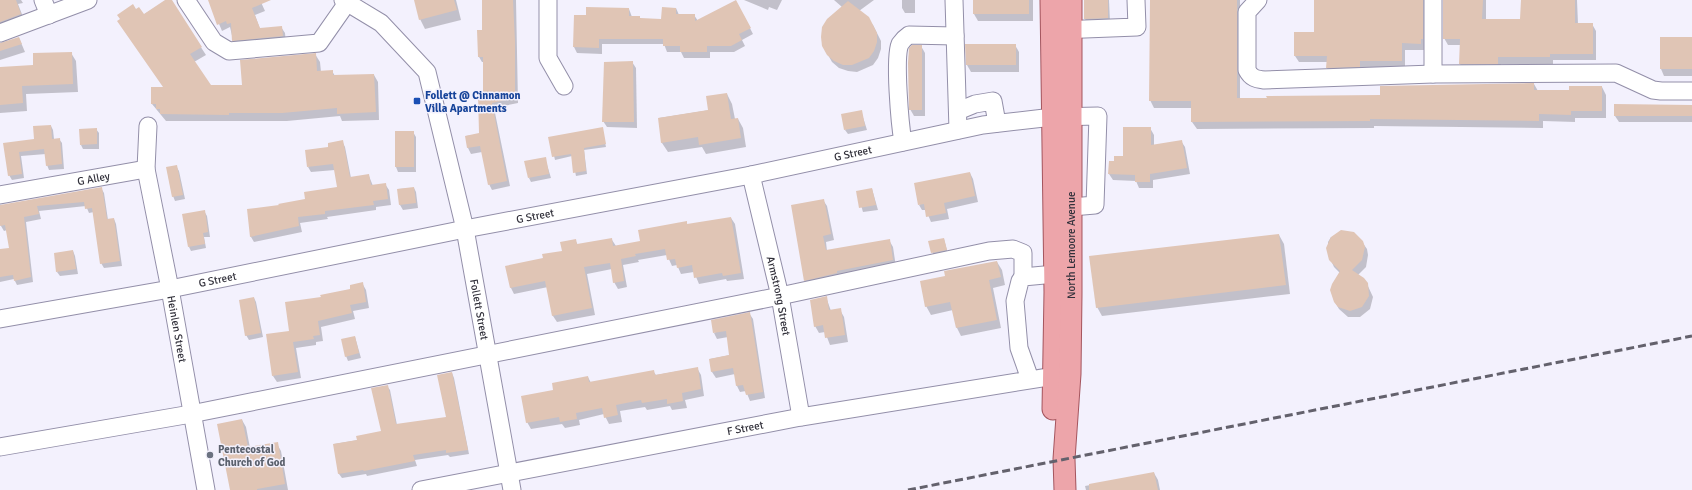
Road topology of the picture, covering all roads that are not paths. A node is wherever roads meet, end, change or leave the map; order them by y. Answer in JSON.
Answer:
{"nodes":[{"id":1,"x":88,"y":0,"type":"edge"},
{"id":2,"x":186,"y":0,"type":"edge"},
{"id":3,"x":548,"y":0,"type":"edge"},
{"id":4,"x":954,"y":0,"type":"edge"},
{"id":5,"x":1051,"y":0,"type":"edge"},
{"id":6,"x":1071,"y":0,"type":"edge"},
{"id":7,"x":1136,"y":0,"type":"edge"},
{"id":8,"x":1258,"y":0,"type":"edge"},
{"id":9,"x":1433,"y":0,"type":"edge"},
{"id":10,"x":345,"y":1,"type":"edge"},
{"id":11,"x":46,"y":7,"type":"edge"},
{"id":12,"x":1061,"y":30,"type":"junction"},
{"id":13,"x":0,"y":33,"type":"edge"},
{"id":14,"x":955,"y":36,"type":"junction"},
{"id":15,"x":1433,"y":74,"type":"junction"},
{"id":16,"x":564,"y":86,"type":"dead end"},
{"id":17,"x":1692,"y":91,"type":"edge"},
{"id":18,"x":958,"y":111,"type":"junction"},
{"id":19,"x":1062,"y":117,"type":"junction"},
{"id":20,"x":997,"y":123,"type":"junction"},
{"id":21,"x":148,"y":126,"type":"dead end"},
{"id":22,"x":958,"y":130,"type":"junction"},
{"id":23,"x":903,"y":142,"type":"junction"},
{"id":24,"x":146,"y":169,"type":"junction"},
{"id":25,"x":751,"y":175,"type":"junction"},
{"id":26,"x":0,"y":195,"type":"edge"},
{"id":27,"x":1062,"y":208,"type":"junction"},
{"id":28,"x":465,"y":229,"type":"junction"},
{"id":29,"x":1055,"y":274,"type":"junction"},
{"id":30,"x":1024,"y":277,"type":"junction"},
{"id":31,"x":170,"y":290,"type":"junction"},
{"id":32,"x":780,"y":296,"type":"junction"},
{"id":33,"x":0,"y":319,"type":"edge"},
{"id":34,"x":488,"y":354,"type":"junction"},
{"id":35,"x":1062,"y":375,"type":"junction"},
{"id":36,"x":1030,"y":379,"type":"junction"},
{"id":37,"x":191,"y":414,"type":"junction"},
{"id":38,"x":801,"y":417,"type":"junction"},
{"id":39,"x":0,"y":447,"type":"edge"},
{"id":40,"x":511,"y":482,"type":"edge"},
{"id":41,"x":206,"y":490,"type":"edge"},
{"id":42,"x":421,"y":490,"type":"edge"},
{"id":43,"x":1052,"y":490,"type":"edge"},
{"id":44,"x":1065,"y":490,"type":"edge"}],
"edges":[{"from":1,"to":11,"type":"street"},
{"from":2,"to":10,"type":"street"},
{"from":3,"to":16,"type":"street"},
{"from":4,"to":14,"type":"street"},
{"from":5,"to":12,"type":"main road","name":"North Lemoore Avenue"},
{"from":6,"to":12,"type":"main road","name":"North Lemoore Avenue"},
{"from":7,"to":12,"type":"street"},
{"from":8,"to":15,"type":"street"},
{"from":9,"to":15,"type":"street"},
{"from":10,"to":28,"type":"street","name":"Follett Street"},
{"from":11,"to":13,"type":"street"},
{"from":12,"to":19,"type":"main road","name":"North Lemoore Avenue"},
{"from":14,"to":18,"type":"street"},
{"from":14,"to":23,"type":"street"},
{"from":15,"to":17,"type":"street"},
{"from":18,"to":20,"type":"street"},
{"from":18,"to":22,"type":"street"},
{"from":19,"to":20,"type":"street","name":"G Street"},
{"from":19,"to":27,"type":"main road","name":"North Lemoore Avenue"},
{"from":19,"to":27,"type":"street","name":"G Street"},
{"from":20,"to":22,"type":"street","name":"G Street"},
{"from":21,"to":24,"type":"street"},
{"from":22,"to":23,"type":"street","name":"G Street"},
{"from":23,"to":25,"type":"street","name":"G Street"},
{"from":24,"to":26,"type":"street","name":"G Alley"},
{"from":24,"to":31,"type":"street","name":"Heinlen Street"},
{"from":25,"to":28,"type":"street","name":"G Street"},
{"from":25,"to":32,"type":"street","name":"Armstrong Street"},
{"from":27,"to":29,"type":"main road","name":"North Lemoore Avenue"},
{"from":27,"to":35,"type":"main road","name":"North Lemoore Avenue"},
{"from":28,"to":31,"type":"street","name":"G Street"},
{"from":28,"to":34,"type":"street","name":"Follett Street"},
{"from":29,"to":30,"type":"street"},
{"from":29,"to":35,"type":"main road","name":"North Lemoore Avenue"},
{"from":30,"to":32,"type":"street"},
{"from":30,"to":36,"type":"street"},
{"from":31,"to":33,"type":"street","name":"G Street"},
{"from":31,"to":37,"type":"street","name":"Heinlen Street"},
{"from":32,"to":34,"type":"street"},
{"from":32,"to":38,"type":"street","name":"Armstrong Street"},
{"from":34,"to":37,"type":"street"},
{"from":34,"to":40,"type":"street","name":"Follett Street"},
{"from":35,"to":36,"type":"street","name":"F Street"},
{"from":35,"to":43,"type":"main road","name":"North Lemoore Avenue"},
{"from":35,"to":44,"type":"main road","name":"North Lemoore Avenue"},
{"from":36,"to":38,"type":"street","name":"F Street"},
{"from":37,"to":39,"type":"street"},
{"from":37,"to":41,"type":"street","name":"Heinlen Street"},
{"from":38,"to":40,"type":"street","name":"F Street"},
{"from":40,"to":42,"type":"street","name":"F Street"}]}
